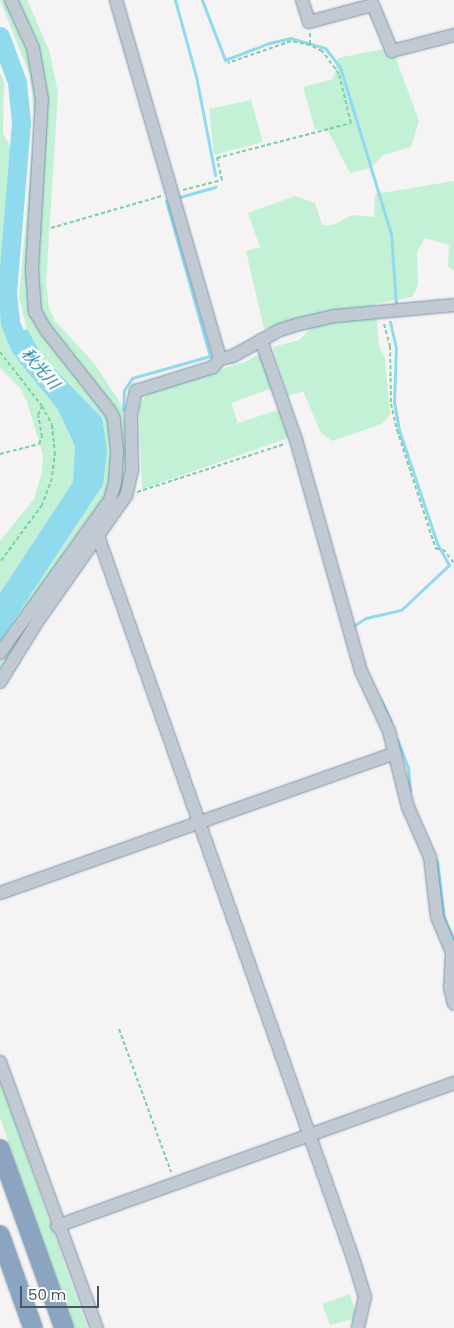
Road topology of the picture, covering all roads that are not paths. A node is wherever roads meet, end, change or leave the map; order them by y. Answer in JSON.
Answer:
{"nodes":[{"id":1,"x":11,"y":0,"type":"edge"},
{"id":2,"x":116,"y":0,"type":"edge"},
{"id":3,"x":302,"y":0,"type":"edge"},
{"id":4,"x":454,"y":35,"type":"edge"},
{"id":5,"x":454,"y":305,"type":"edge"},
{"id":6,"x":261,"y":340,"type":"junction"},
{"id":7,"x":220,"y":359,"type":"junction"},
{"id":8,"x":98,"y":536,"type":"junction"},
{"id":9,"x":0,"y":653,"type":"edge"},
{"id":10,"x":0,"y":682,"type":"edge"},
{"id":11,"x":395,"y":753,"type":"junction"},
{"id":12,"x":199,"y":823,"type":"junction"},
{"id":13,"x":0,"y":893,"type":"edge"},
{"id":14,"x":454,"y":1004,"type":"edge"},
{"id":15,"x":0,"y":1062,"type":"edge"},
{"id":16,"x":454,"y":1084,"type":"edge"},
{"id":17,"x":310,"y":1135,"type":"junction"},
{"id":18,"x":0,"y":1149,"type":"edge"},
{"id":19,"x":57,"y":1226,"type":"junction"},
{"id":20,"x":0,"y":1236,"type":"edge"},
{"id":21,"x":32,"y":1328,"type":"edge"},
{"id":22,"x":64,"y":1328,"type":"edge"},
{"id":23,"x":97,"y":1328,"type":"edge"},
{"id":24,"x":358,"y":1328,"type":"edge"}],
"edges":[{"from":1,"to":9,"type":"street"},
{"from":2,"to":7,"type":"street"},
{"from":3,"to":4,"type":"street"},
{"from":5,"to":6,"type":"street"},
{"from":6,"to":7,"type":"street"},
{"from":6,"to":11,"type":"street"},
{"from":7,"to":8,"type":"street"},
{"from":8,"to":10,"type":"street"},
{"from":8,"to":12,"type":"street"},
{"from":11,"to":12,"type":"street"},
{"from":11,"to":14,"type":"street"},
{"from":12,"to":13,"type":"street"},
{"from":12,"to":17,"type":"street"},
{"from":15,"to":19,"type":"street"},
{"from":16,"to":17,"type":"street"},
{"from":17,"to":19,"type":"street"},
{"from":17,"to":24,"type":"street"},
{"from":18,"to":22,"type":"highway"},
{"from":19,"to":23,"type":"street"},
{"from":20,"to":21,"type":"highway"}]}
